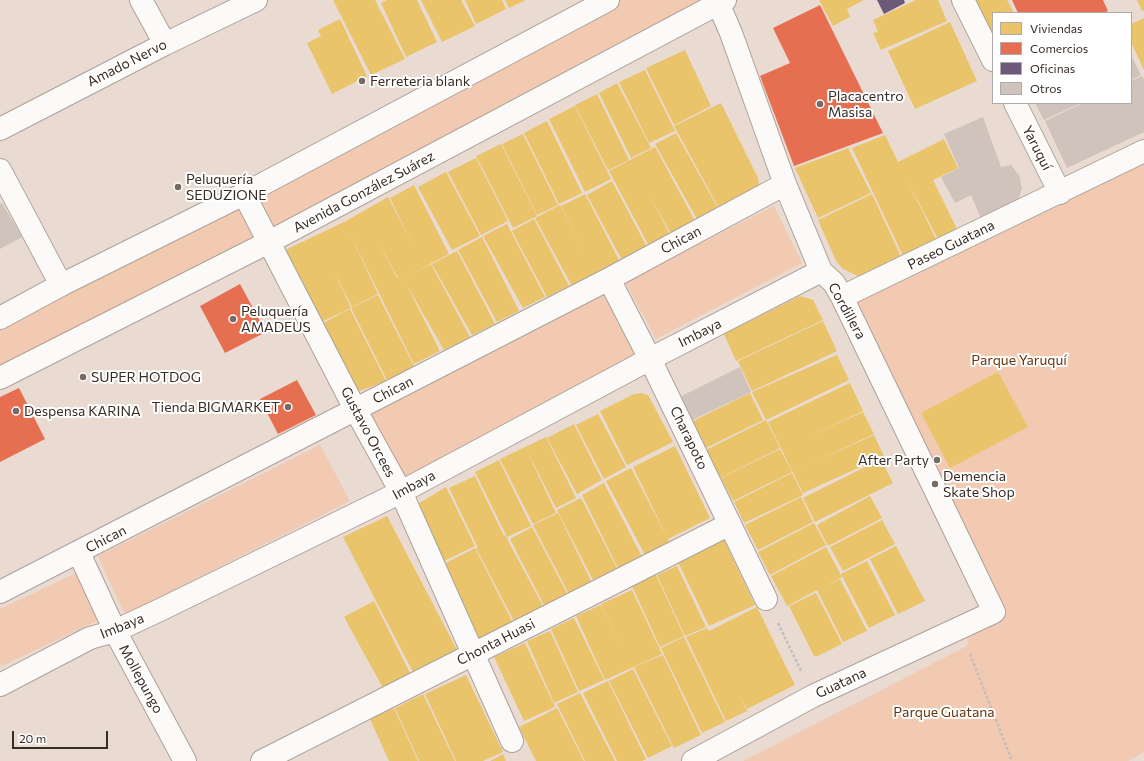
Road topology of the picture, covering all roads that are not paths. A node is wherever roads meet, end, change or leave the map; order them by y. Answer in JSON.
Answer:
{"nodes":[{"id":1,"x":141,"y":0,"type":"edge"},
{"id":2,"x":256,"y":0,"type":"edge"},
{"id":3,"x":608,"y":0,"type":"edge"},
{"id":4,"x":963,"y":0,"type":"edge"},
{"id":5,"x":721,"y":2,"type":"edge"},
{"id":6,"x":165,"y":44,"type":"junction"},
{"id":7,"x":992,"y":58,"type":"edge"},
{"id":8,"x":1016,"y":104,"type":"edge"},
{"id":9,"x":0,"y":129,"type":"edge"},
{"id":10,"x":1144,"y":151,"type":"edge"},
{"id":11,"x":0,"y":170,"type":"edge"},
{"id":12,"x":785,"y":184,"type":"junction"},
{"id":13,"x":1060,"y":193,"type":"junction"},
{"id":14,"x":244,"y":194,"type":"junction"},
{"id":15,"x":269,"y":242,"type":"junction"},
{"id":16,"x":821,"y":271,"type":"junction"},
{"id":17,"x":609,"y":279,"type":"junction"},
{"id":18,"x":62,"y":285,"type":"junction"},
{"id":19,"x":842,"y":297,"type":"junction"},
{"id":20,"x":0,"y":318,"type":"edge"},
{"id":21,"x":650,"y":359,"type":"junction"},
{"id":22,"x":0,"y":378,"type":"edge"},
{"id":23,"x":355,"y":409,"type":"junction"},
{"id":24,"x":401,"y":492,"type":"junction"},
{"id":25,"x":730,"y":524,"type":"junction"},
{"id":26,"x":79,"y":553,"type":"junction"},
{"id":27,"x":0,"y":592,"type":"edge"},
{"id":28,"x":766,"y":599,"type":"road end"},
{"id":29,"x":994,"y":612,"type":"joint"},
{"id":30,"x":115,"y":631,"type":"junction"},
{"id":31,"x":473,"y":654,"type":"junction"},
{"id":32,"x":0,"y":685,"type":"edge"},
{"id":33,"x":512,"y":741,"type":"dead end"},
{"id":34,"x":186,"y":761,"type":"edge"},
{"id":35,"x":262,"y":761,"type":"edge"},
{"id":36,"x":693,"y":761,"type":"edge"}],
"edges":[{"from":1,"to":6,"type":"street"},
{"from":2,"to":6,"type":"street","name":"Amado Nervo"},
{"from":3,"to":14,"type":"street"},
{"from":4,"to":7,"type":"street"},
{"from":5,"to":12,"type":"street","name":"Cordillera"},
{"from":5,"to":15,"type":"street","name":"Avenida González Suárez"},
{"from":6,"to":9,"type":"street","name":"Amado Nervo"},
{"from":8,"to":13,"type":"street","name":"Yaruquí"},
{"from":10,"to":13,"type":"street","name":"Paseo Guatana"},
{"from":11,"to":18,"type":"street"},
{"from":12,"to":16,"type":"street","name":"Cordillera"},
{"from":12,"to":17,"type":"street","name":"Chican"},
{"from":13,"to":19,"type":"street","name":"Paseo Guatana"},
{"from":14,"to":15,"type":"street","name":"Gustavo Orcees"},
{"from":14,"to":18,"type":"street"},
{"from":15,"to":22,"type":"street","name":"Avenida González Suárez"},
{"from":15,"to":23,"type":"street","name":"Gustavo Orcees"},
{"from":16,"to":19,"type":"street","name":"Cordillera"},
{"from":16,"to":21,"type":"street","name":"Imbaya"},
{"from":17,"to":21,"type":"street","name":"Charapoto"},
{"from":17,"to":23,"type":"street","name":"Chican"},
{"from":18,"to":20,"type":"street"},
{"from":19,"to":29,"type":"street","name":"Cordillera"},
{"from":21,"to":24,"type":"street","name":"Imbaya"},
{"from":21,"to":25,"type":"street","name":"Charapoto"},
{"from":23,"to":24,"type":"street","name":"Gustavo Orcees"},
{"from":23,"to":26,"type":"street","name":"Chican"},
{"from":24,"to":30,"type":"street","name":"Imbaya"},
{"from":24,"to":31,"type":"street","name":"Gustavo Orcees"},
{"from":25,"to":28,"type":"street","name":"Charapoto"},
{"from":25,"to":31,"type":"street","name":"Chonta Huasi"},
{"from":26,"to":27,"type":"street","name":"Chican"},
{"from":26,"to":30,"type":"street","name":"Mollepungo"},
{"from":29,"to":36,"type":"street","name":"Guatana"},
{"from":30,"to":32,"type":"street","name":"Imbaya"},
{"from":30,"to":34,"type":"street","name":"Mollepungo"},
{"from":31,"to":33,"type":"street","name":"Gustavo Orcees"},
{"from":31,"to":35,"type":"street","name":"Chonta Huasi"}]}
